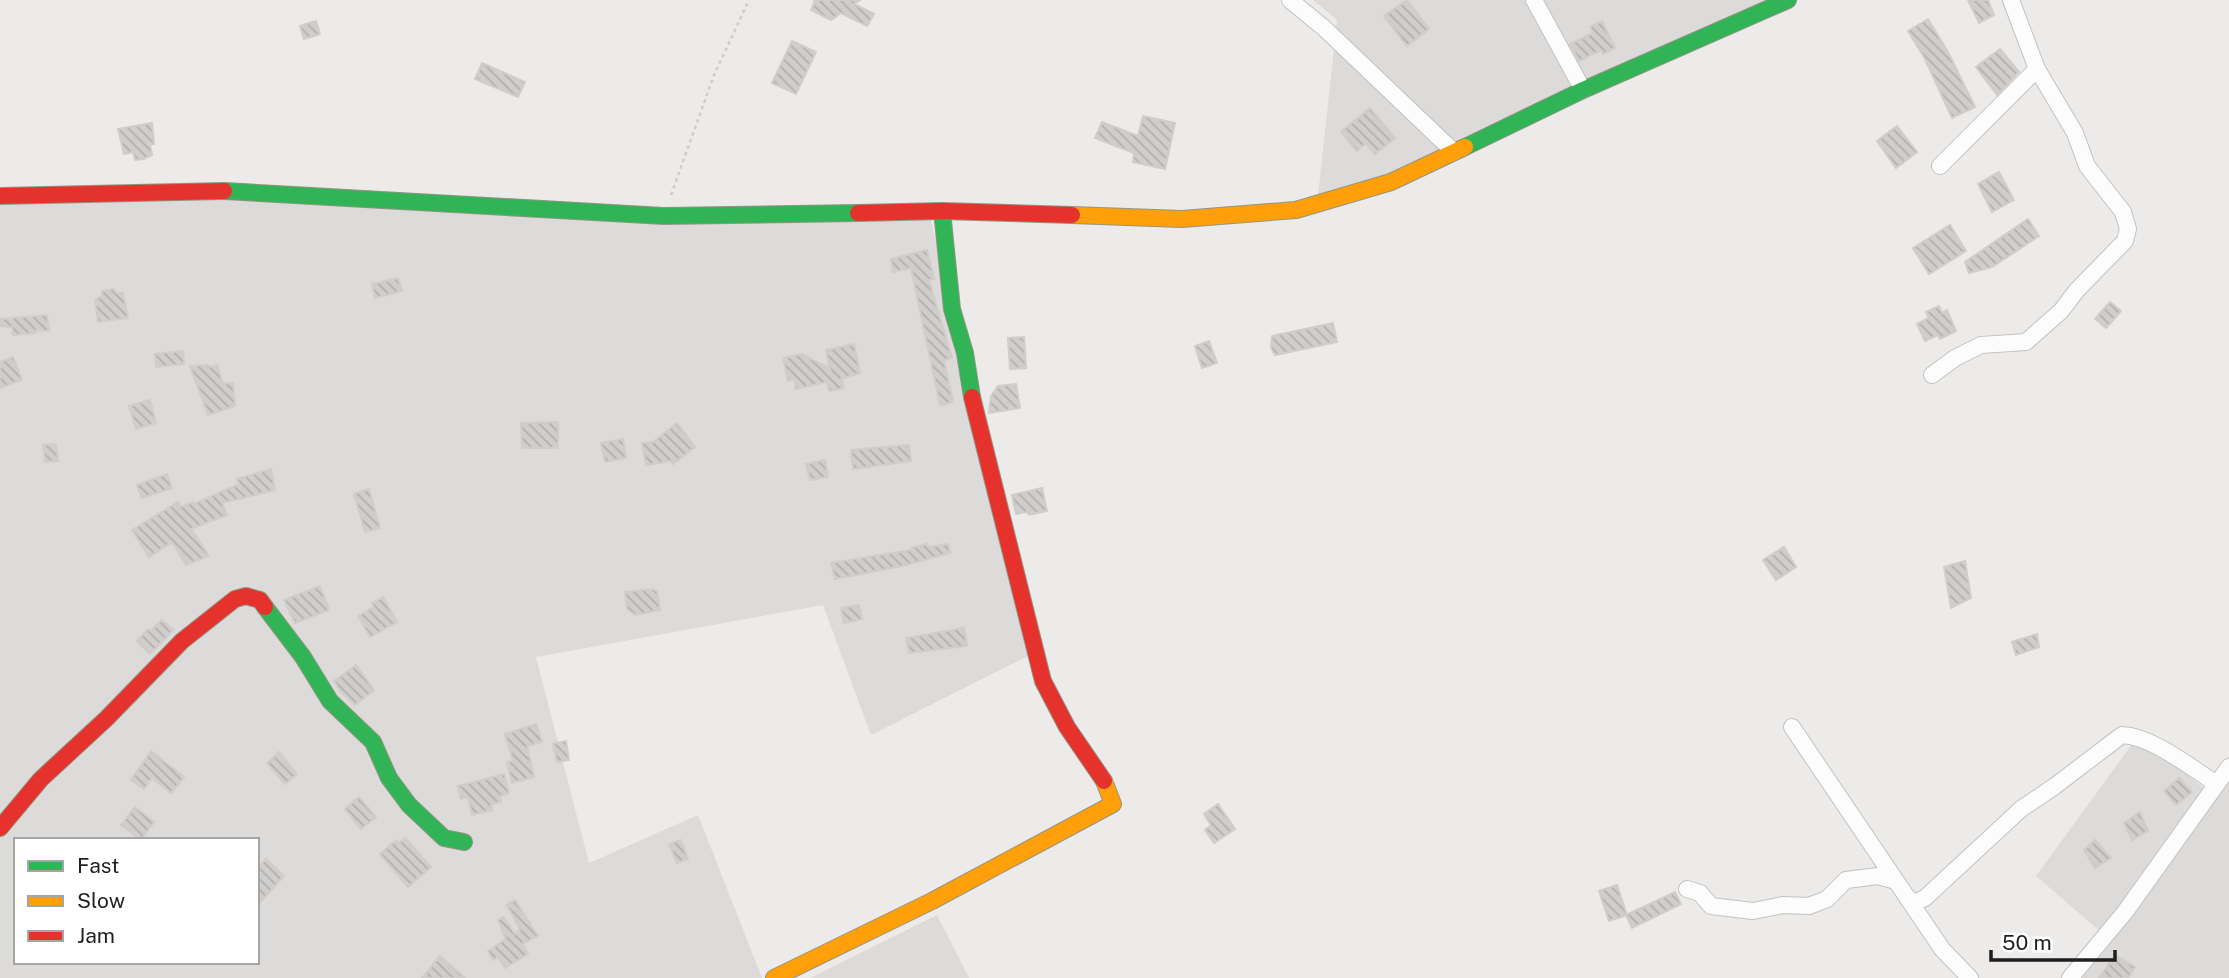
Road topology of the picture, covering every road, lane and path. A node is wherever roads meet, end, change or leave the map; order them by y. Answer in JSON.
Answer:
{"nodes":[{"id":1,"x":749,"y":0,"type":"edge"},
{"id":2,"x":1290,"y":0,"type":"edge"},
{"id":3,"x":1534,"y":0,"type":"edge"},
{"id":4,"x":1788,"y":0,"type":"edge"},
{"id":5,"x":2011,"y":0,"type":"edge"},
{"id":6,"x":2037,"y":69,"type":"junction"},
{"id":7,"x":1583,"y":90,"type":"junction"},
{"id":8,"x":1454,"y":152,"type":"junction"},
{"id":9,"x":1940,"y":166,"type":"dead end"},
{"id":10,"x":0,"y":196,"type":"edge"},
{"id":11,"x":942,"y":211,"type":"junction"},
{"id":12,"x":664,"y":216,"type":"junction"},
{"id":13,"x":1932,"y":375,"type":"dead end"},
{"id":14,"x":1792,"y":727,"type":"dead end"},
{"id":15,"x":2229,"y":767,"type":"edge"},
{"id":16,"x":2217,"y":784,"type":"junction"},
{"id":17,"x":0,"y":828,"type":"edge"},
{"id":18,"x":464,"y":842,"type":"dead end"},
{"id":19,"x":1896,"y":881,"type":"junction"},
{"id":20,"x":1687,"y":889,"type":"dead end"},
{"id":21,"x":1908,"y":899,"type":"junction"},
{"id":22,"x":774,"y":978,"type":"edge"},
{"id":23,"x":1970,"y":978,"type":"edge"},
{"id":24,"x":2070,"y":978,"type":"edge"}],
"edges":[{"from":1,"to":12,"type":"path"},
{"from":2,"to":8,"type":"street"},
{"from":3,"to":7,"type":"street"},
{"from":4,"to":7,"type":"street"},
{"from":5,"to":6,"type":"street"},
{"from":6,"to":9,"type":"street"},
{"from":6,"to":13,"type":"street"},
{"from":7,"to":8,"type":"street"},
{"from":8,"to":11,"type":"street"},
{"from":10,"to":12,"type":"street"},
{"from":11,"to":12,"type":"street"},
{"from":11,"to":22,"type":"street"},
{"from":14,"to":19,"type":"street"},
{"from":15,"to":16,"type":"street"},
{"from":16,"to":21,"type":"street"},
{"from":16,"to":24,"type":"street"},
{"from":17,"to":18,"type":"street"},
{"from":19,"to":20,"type":"street"},
{"from":19,"to":21,"type":"street"},
{"from":21,"to":23,"type":"street"}]}
